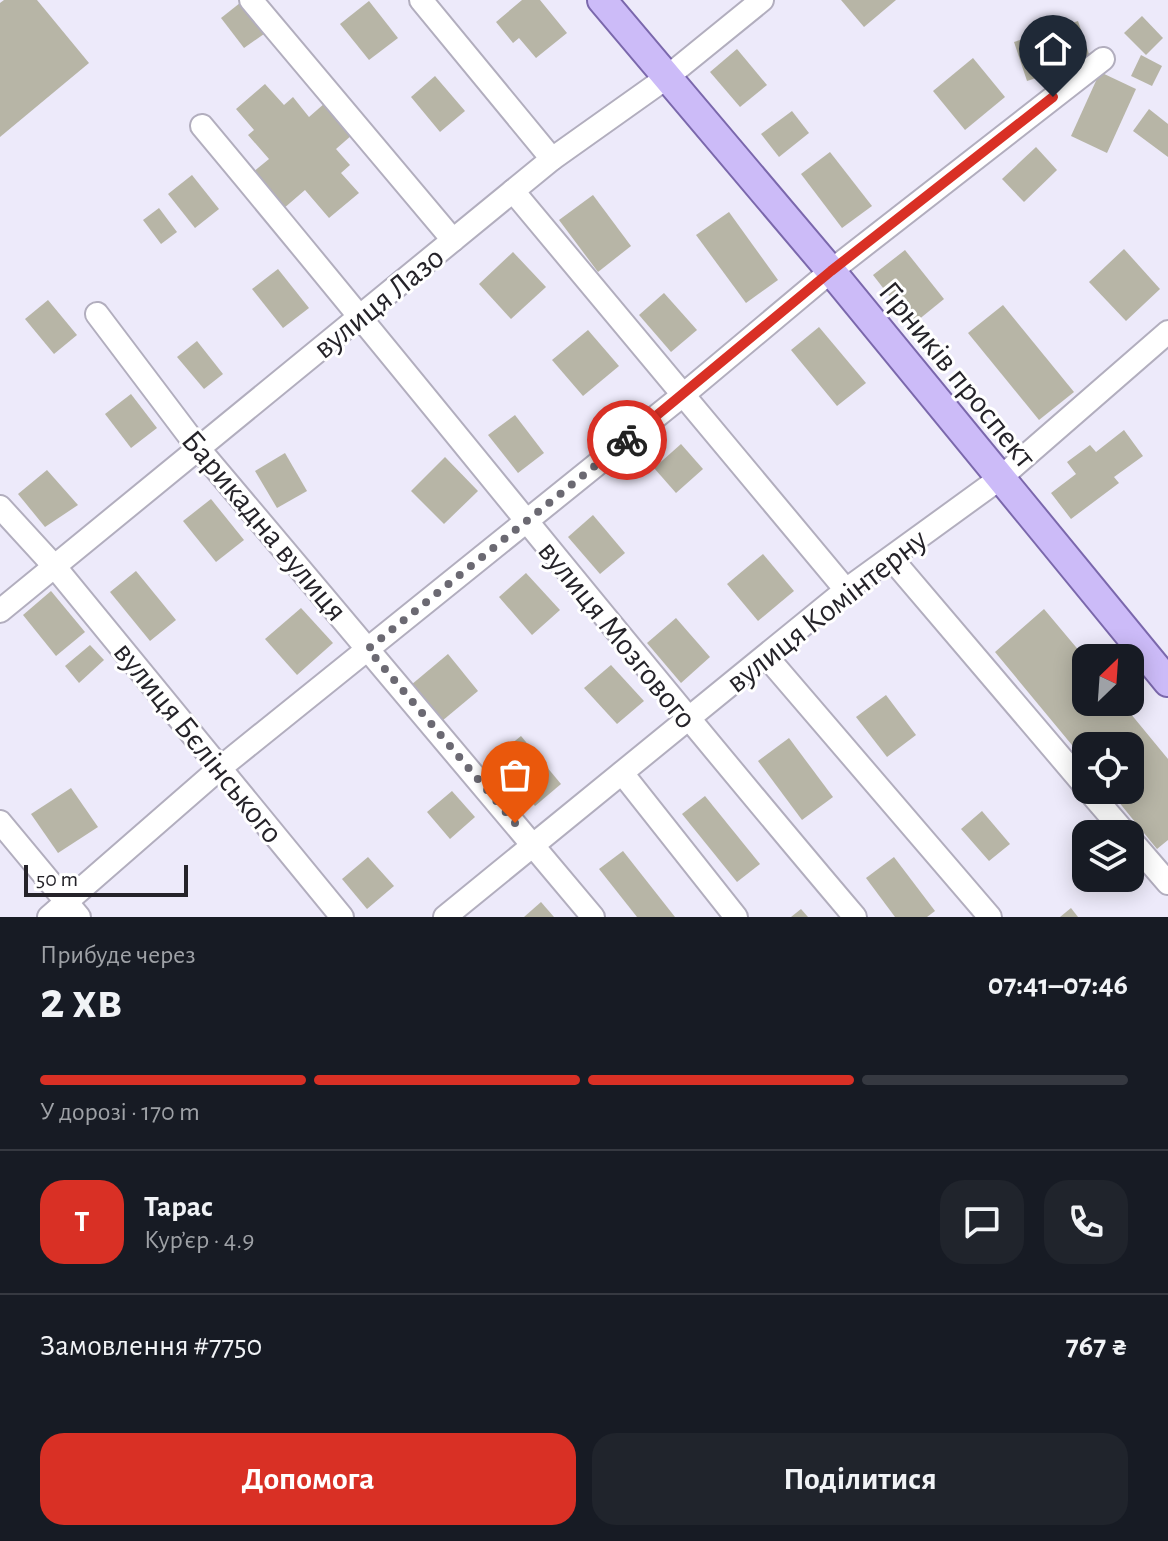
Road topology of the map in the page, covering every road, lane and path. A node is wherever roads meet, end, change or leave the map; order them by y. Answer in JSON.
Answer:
{"nodes":[{"id":1,"x":251,"y":0,"type":"edge"},
{"id":2,"x":421,"y":0,"type":"edge"},
{"id":3,"x":602,"y":0,"type":"edge"},
{"id":4,"x":762,"y":0,"type":"edge"},
{"id":5,"x":1103,"y":59,"type":"dead end"},
{"id":6,"x":666,"y":78,"type":"junction"},
{"id":7,"x":202,"y":126,"type":"dead end"},
{"id":8,"x":552,"y":159,"type":"junction"},
{"id":9,"x":513,"y":191,"type":"junction"},
{"id":10,"x":453,"y":240,"type":"junction"},
{"id":11,"x":831,"y":271,"type":"junction"},
{"id":12,"x":97,"y":314,"type":"dead end"},
{"id":13,"x":361,"y":316,"type":"junction"},
{"id":14,"x":1168,"y":332,"type":"edge"},
{"id":15,"x":683,"y":395,"type":"junction"},
{"id":16,"x":199,"y":449,"type":"junction"},
{"id":17,"x":999,"y":479,"type":"junction"},
{"id":18,"x":0,"y":507,"type":"edge"},
{"id":19,"x":527,"y":521,"type":"junction"},
{"id":20,"x":891,"y":558,"type":"junction"},
{"id":21,"x":55,"y":567,"type":"junction"},
{"id":22,"x":846,"y":590,"type":"junction"},
{"id":23,"x":0,"y":611,"type":"edge"},
{"id":24,"x":368,"y":649,"type":"junction"},
{"id":25,"x":766,"y":656,"type":"junction"},
{"id":26,"x":1168,"y":682,"type":"edge"},
{"id":27,"x":687,"y":720,"type":"junction"},
{"id":28,"x":220,"y":768,"type":"junction"},
{"id":29,"x":1072,"y":771,"type":"edge"},
{"id":30,"x":622,"y":773,"type":"junction"},
{"id":31,"x":1100,"y":804,"type":"edge"},
{"id":32,"x":1114,"y":820,"type":"edge"},
{"id":33,"x":0,"y":822,"type":"edge"},
{"id":34,"x":533,"y":845,"type":"junction"},
{"id":35,"x":1144,"y":855,"type":"edge"},
{"id":36,"x":1168,"y":883,"type":"edge"},
{"id":37,"x":73,"y":909,"type":"edge"},
{"id":38,"x":455,"y":914,"type":"edge"},
{"id":39,"x":49,"y":917,"type":"edge"},
{"id":40,"x":342,"y":917,"type":"edge"},
{"id":41,"x":593,"y":917,"type":"edge"},
{"id":42,"x":736,"y":917,"type":"edge"},
{"id":43,"x":855,"y":917,"type":"edge"},
{"id":44,"x":990,"y":917,"type":"edge"}],
"edges":[{"from":1,"to":10,"type":"street"},
{"from":2,"to":8,"type":"street"},
{"from":3,"to":6,"type":"main road","name":"Гірників проспект"},
{"from":4,"to":6,"type":"street","name":"вулиця Лазо"},
{"from":5,"to":11,"type":"street"},
{"from":6,"to":8,"type":"street","name":"вулиця Лазо"},
{"from":6,"to":11,"type":"main road","name":"Гірників проспект"},
{"from":7,"to":13,"type":"street","name":"вулиця Мозгового"},
{"from":8,"to":9,"type":"street","name":"вулиця Лазо"},
{"from":9,"to":10,"type":"street","name":"вулиця Лазо"},
{"from":9,"to":15,"type":"street"},
{"from":10,"to":13,"type":"street","name":"вулиця Лазо"},
{"from":11,"to":15,"type":"street"},
{"from":11,"to":17,"type":"main road","name":"Гірників проспект"},
{"from":12,"to":16,"type":"street","name":"Барикадна вулиця"},
{"from":13,"to":16,"type":"street","name":"вулиця Лазо"},
{"from":13,"to":19,"type":"street","name":"вулиця Мозгового"},
{"from":14,"to":17,"type":"street","name":"вулиця Комінтерну"},
{"from":15,"to":19,"type":"street"},
{"from":15,"to":22,"type":"street"},
{"from":16,"to":21,"type":"street","name":"вулиця Лазо"},
{"from":16,"to":24,"type":"street","name":"Барикадна вулиця"},
{"from":17,"to":20,"type":"street","name":"вулиця Комінтерну"},
{"from":17,"to":26,"type":"main road","name":"Гірників проспект"},
{"from":18,"to":21,"type":"street","name":"вулиця Бєлінського"},
{"from":19,"to":24,"type":"street"},
{"from":19,"to":27,"type":"street","name":"вулиця Мозгового"},
{"from":20,"to":22,"type":"street","name":"вулиця Комінтерну"},
{"from":20,"to":29,"type":"street"},
{"from":21,"to":23,"type":"street","name":"вулиця Лазо"},
{"from":21,"to":28,"type":"street","name":"вулиця Бєлінського"},
{"from":22,"to":25,"type":"street","name":"вулиця Комінтерну"},
{"from":24,"to":28,"type":"street"},
{"from":24,"to":34,"type":"street","name":"Барикадна вулиця"},
{"from":25,"to":27,"type":"street","name":"вулиця Комінтерну"},
{"from":25,"to":44,"type":"street"},
{"from":27,"to":30,"type":"street","name":"вулиця Комінтерну"},
{"from":27,"to":43,"type":"street","name":"вулиця Мозгового"},
{"from":28,"to":37,"type":"street"},
{"from":28,"to":40,"type":"street","name":"вулиця Бєлінського"},
{"from":30,"to":34,"type":"street","name":"вулиця Комінтерну"},
{"from":30,"to":42,"type":"street"},
{"from":31,"to":32,"type":"street"},
{"from":33,"to":37,"type":"street"},
{"from":34,"to":38,"type":"street","name":"вулиця Комінтерну"},
{"from":34,"to":41,"type":"street","name":"Барикадна вулиця"},
{"from":35,"to":36,"type":"street"},
{"from":37,"to":39,"type":"street"}]}
